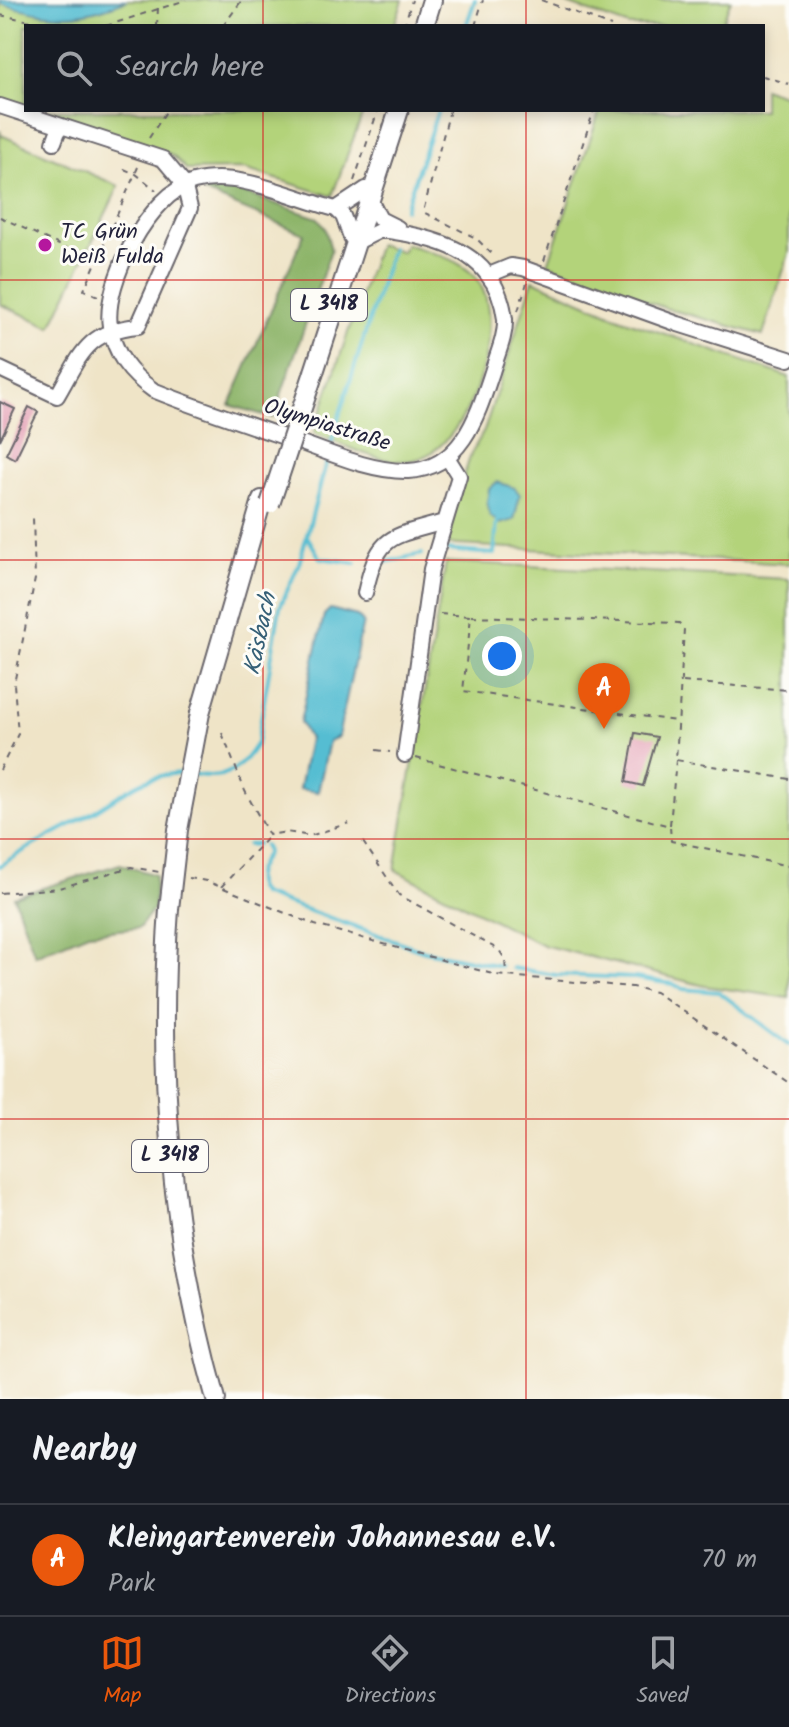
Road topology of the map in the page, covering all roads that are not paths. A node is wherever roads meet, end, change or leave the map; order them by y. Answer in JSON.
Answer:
{"nodes":[{"id":1,"x":423,"y":0,"type":"edge"},
{"id":2,"x":432,"y":0,"type":"edge"},
{"id":3,"x":417,"y":24,"type":"edge"},
{"id":4,"x":425,"y":24,"type":"edge"},
{"id":5,"x":0,"y":106,"type":"edge"},
{"id":6,"x":389,"y":112,"type":"edge"},
{"id":7,"x":398,"y":112,"type":"edge"},
{"id":8,"x":60,"y":126,"type":"junction"},
{"id":9,"x":54,"y":142,"type":"dead end"},
{"id":10,"x":184,"y":184,"type":"junction"},
{"id":11,"x":368,"y":196,"type":"junction"},
{"id":12,"x":336,"y":209,"type":"junction"},
{"id":13,"x":409,"y":234,"type":"junction"},
{"id":14,"x":355,"y":239,"type":"junction"},
{"id":15,"x":489,"y":275,"type":"junction"},
{"id":16,"x":110,"y":329,"type":"junction"},
{"id":17,"x":789,"y":359,"type":"edge"},
{"id":18,"x":0,"y":369,"type":"edge"},
{"id":19,"x":54,"y":396,"type":"junction"},
{"id":20,"x":49,"y":412,"type":"dead end"},
{"id":21,"x":447,"y":457,"type":"junction"},
{"id":22,"x":444,"y":522,"type":"junction"},
{"id":23,"x":365,"y":593,"type":"dead end"},
{"id":24,"x":405,"y":755,"type":"road end"},
{"id":25,"x":216,"y":1399,"type":"edge"}],
"edges":[{"from":1,"to":3,"type":"main road"},
{"from":2,"to":4,"type":"main road"},
{"from":5,"to":8,"type":"street"},
{"from":6,"to":11,"type":"main road","number":"L 3418"},
{"from":7,"to":11,"type":"main road","number":"L 3418"},
{"from":8,"to":9,"type":"street"},
{"from":8,"to":10,"type":"street"},
{"from":10,"to":12,"type":"street"},
{"from":10,"to":16,"type":"street","name":"Olympiastraße"},
{"from":10,"to":16,"type":"street"},
{"from":11,"to":12,"type":"street"},
{"from":11,"to":13,"type":"street"},
{"from":11,"to":14,"type":"main road","number":"L 3418"},
{"from":12,"to":14,"type":"street"},
{"from":13,"to":14,"type":"street"},
{"from":13,"to":15,"type":"street"},
{"from":14,"to":25,"type":"main road","number":"L 3418","bridge":true},
{"from":15,"to":17,"type":"street"},
{"from":15,"to":21,"type":"street"},
{"from":16,"to":19,"type":"street"},
{"from":16,"to":21,"type":"street","name":"Olympiastraße"},
{"from":18,"to":19,"type":"street"},
{"from":19,"to":20,"type":"street"},
{"from":21,"to":22,"type":"street"},
{"from":22,"to":23,"type":"street"},
{"from":22,"to":24,"type":"street"}]}
